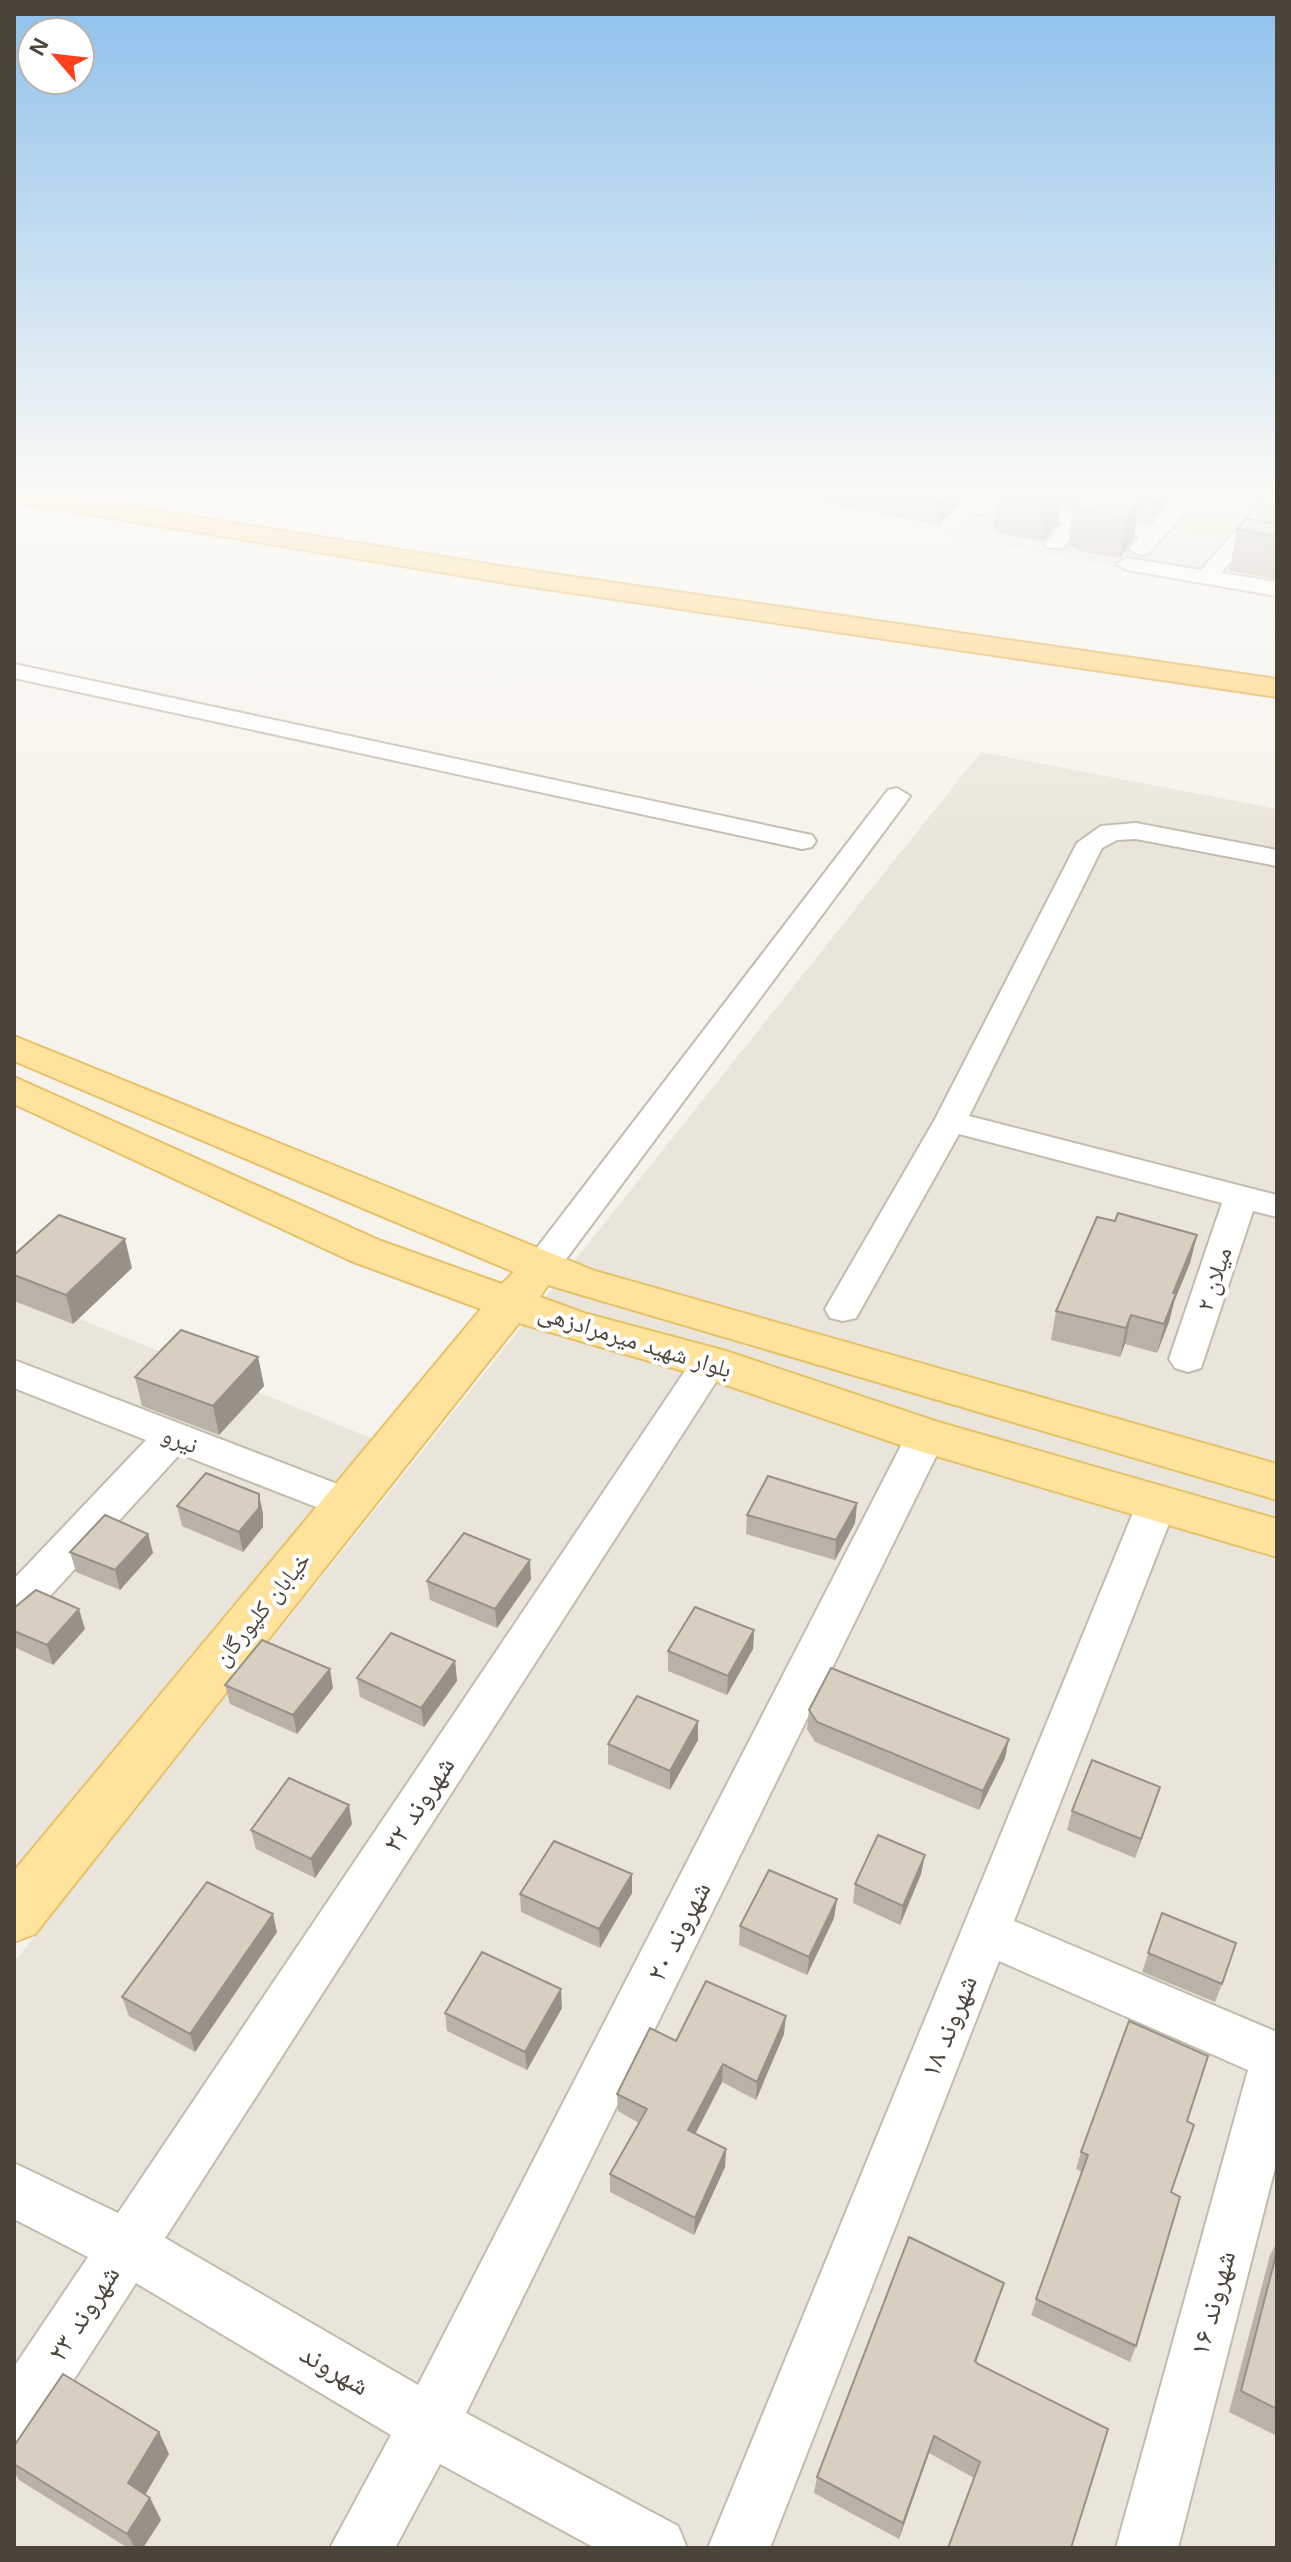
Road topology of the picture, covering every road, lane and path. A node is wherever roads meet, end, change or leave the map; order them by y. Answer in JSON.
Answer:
{"nodes":[{"id":1,"x":755,"y":612,"type":"edge"},
{"id":2,"x":934,"y":612,"type":"edge"},
{"id":3,"x":1214,"y":652,"type":"dead end"},
{"id":4,"x":14,"y":671,"type":"edge"},
{"id":5,"x":1277,"y":688,"type":"edge"},
{"id":6,"x":897,"y":796,"type":"dead end"},
{"id":7,"x":802,"y":841,"type":"dead end"},
{"id":8,"x":1277,"y":858,"type":"edge"},
{"id":9,"x":14,"y":1047,"type":"edge"},
{"id":10,"x":14,"y":1089,"type":"edge"},
{"id":11,"x":950,"y":1121,"type":"junction"},
{"id":12,"x":1240,"y":1199,"type":"junction"},
{"id":13,"x":1277,"y":1206,"type":"edge"},
{"id":14,"x":526,"y":1284,"type":"junction"},
{"id":15,"x":843,"y":1309,"type":"dead end"},
{"id":16,"x":1188,"y":1359,"type":"dead end"},
{"id":17,"x":710,"y":1362,"type":"junction"},
{"id":18,"x":19,"y":1381,"type":"edge"},
{"id":19,"x":926,"y":1436,"type":"junction"},
{"id":20,"x":172,"y":1437,"type":"junction"},
{"id":21,"x":1277,"y":1482,"type":"edge"},
{"id":22,"x":1157,"y":1503,"type":"junction"},
{"id":23,"x":347,"y":1504,"type":"junction"},
{"id":24,"x":1277,"y":1538,"type":"edge"},
{"id":25,"x":14,"y":1607,"type":"edge"},
{"id":26,"x":14,"y":1915,"type":"edge"},
{"id":27,"x":985,"y":1932,"type":"junction"},
{"id":28,"x":1277,"y":2058,"type":"edge"},
{"id":29,"x":14,"y":2190,"type":"edge"},
{"id":30,"x":127,"y":2247,"type":"junction"},
{"id":31,"x":14,"y":2419,"type":"edge"},
{"id":32,"x":429,"y":2425,"type":"junction"},
{"id":33,"x":361,"y":2548,"type":"edge"},
{"id":34,"x":656,"y":2548,"type":"edge"},
{"id":35,"x":739,"y":2548,"type":"edge"},
{"id":36,"x":1147,"y":2548,"type":"edge"}],
"edges":[{"from":1,"to":5,"type":"highway"},
{"from":2,"to":3,"type":"highway"},
{"from":4,"to":7,"type":"street"},
{"from":6,"to":14,"type":"street"},
{"from":8,"to":11,"type":"street"},
{"from":9,"to":14,"type":"main road","name":"بلوار شهید میرمرادزهی"},
{"from":10,"to":14,"type":"main road","name":"بلوار شهید میرمرادزهی"},
{"from":11,"to":12,"type":"street"},
{"from":11,"to":15,"type":"street"},
{"from":12,"to":13,"type":"street"},
{"from":12,"to":16,"type":"street","name":"میلان ۲"},
{"from":14,"to":17,"type":"main road","name":"بلوار شهید میرمرادزهی"},
{"from":14,"to":21,"type":"main road","name":"بلوار شهید میرمرادزهی"},
{"from":14,"to":23,"type":"main road","name":"خیابان کلپورگان"},
{"from":17,"to":19,"type":"main road","name":"بلوار شهید میرمرادزهی"},
{"from":17,"to":30,"type":"street","name":"شهروند ۲۲"},
{"from":18,"to":20,"type":"street","name":"نیرو"},
{"from":19,"to":22,"type":"main road","name":"بلوار شهید میرمرادزهی"},
{"from":19,"to":32,"type":"street","name":"شهروند ۲۰"},
{"from":20,"to":23,"type":"street","name":"نیرو"},
{"from":20,"to":25,"type":"street"},
{"from":22,"to":24,"type":"main road","name":"بلوار شهید میرمرادزهی"},
{"from":22,"to":27,"type":"street","name":"شهروند ۱۸"},
{"from":23,"to":26,"type":"main road","name":"خیابان کلپورگان"},
{"from":27,"to":28,"type":"street"},
{"from":27,"to":35,"type":"street","name":"شهروند ۱۸"},
{"from":28,"to":36,"type":"street","name":"شهروند ۱۶"},
{"from":29,"to":30,"type":"street","name":"شهروند"},
{"from":30,"to":31,"type":"street","name":"شهروند ۲۳"},
{"from":30,"to":32,"type":"street","name":"شهروند"},
{"from":32,"to":33,"type":"street","name":"شهروند ۲۰"},
{"from":32,"to":34,"type":"street","name":"شهروند"}]}
